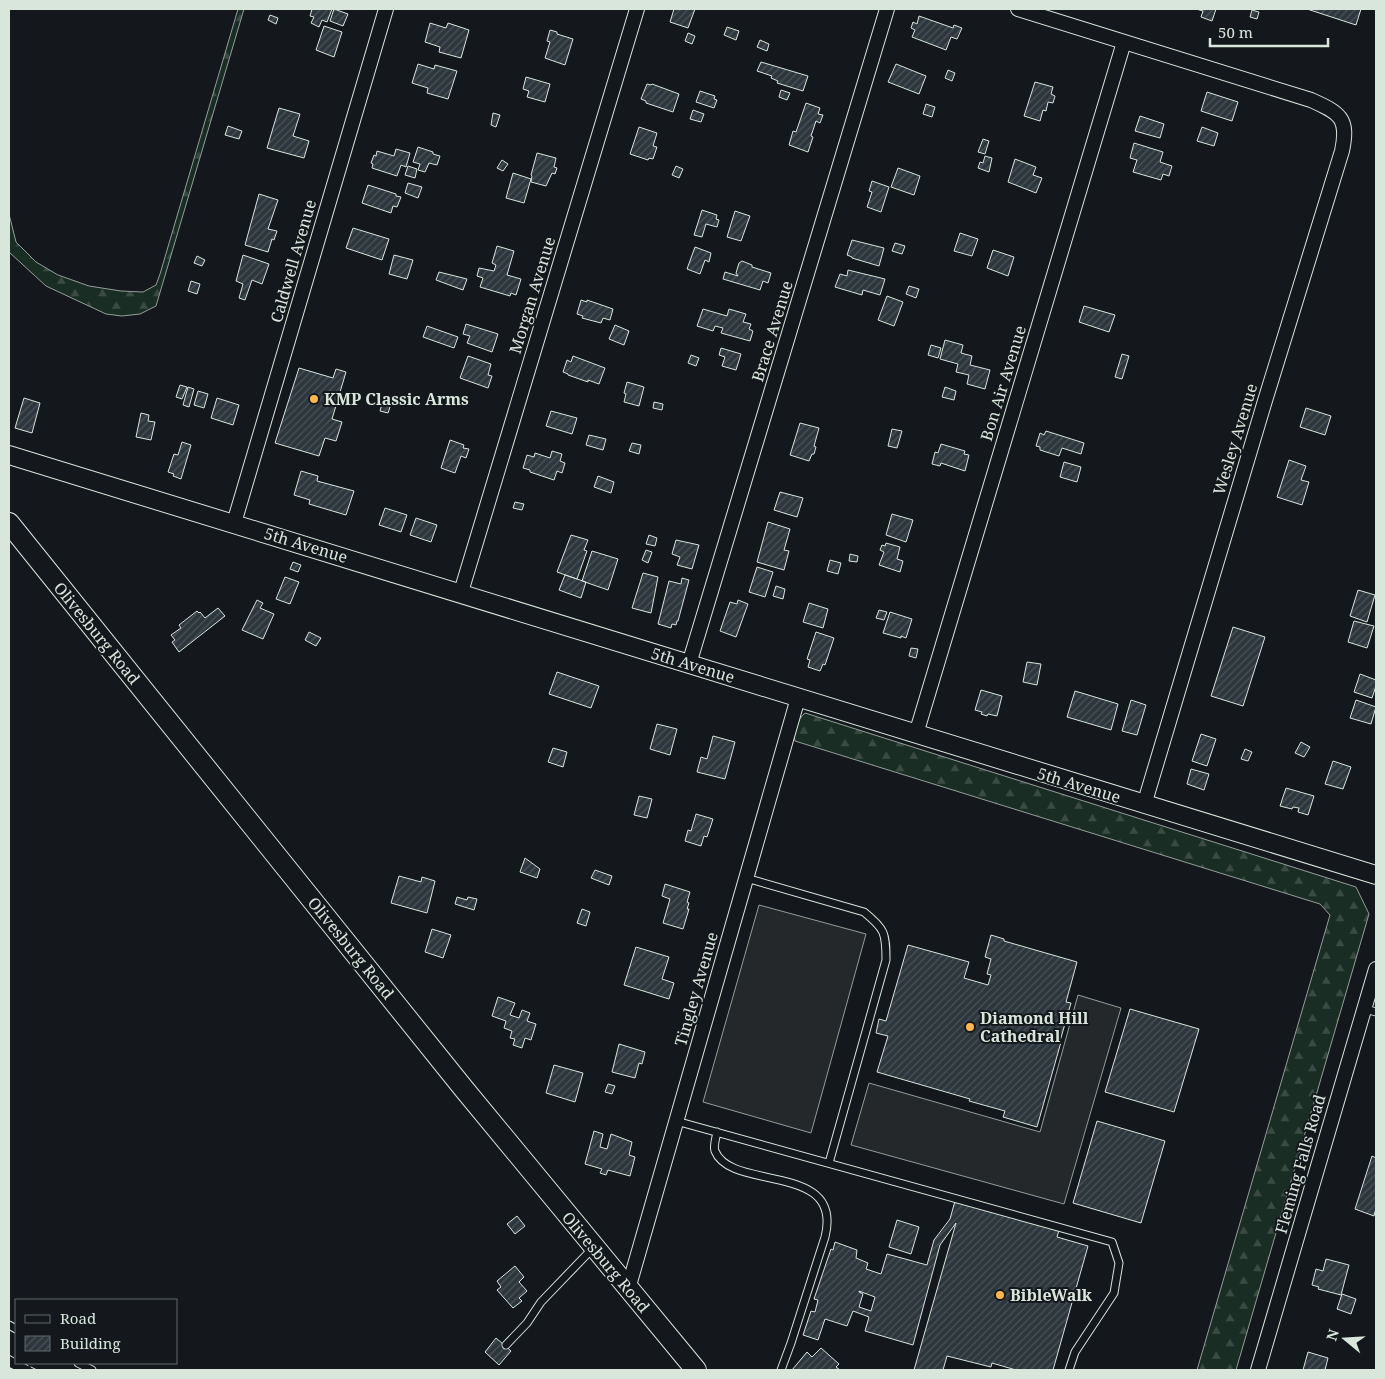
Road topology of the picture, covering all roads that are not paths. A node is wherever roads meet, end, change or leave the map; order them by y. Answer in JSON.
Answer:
{"nodes":[{"id":1,"x":386,"y":9,"type":"edge"},
{"id":2,"x":638,"y":9,"type":"edge"},
{"id":3,"x":887,"y":9,"type":"edge"},
{"id":4,"x":1018,"y":9,"type":"edge"},
{"id":5,"x":1124,"y":42,"type":"junction"},
{"id":6,"x":9,"y":455,"type":"edge"},
{"id":7,"x":9,"y":523,"type":"edge"},
{"id":8,"x":234,"y":523,"type":"junction"},
{"id":9,"x":460,"y":592,"type":"junction"},
{"id":10,"x":689,"y":664,"type":"junction"},
{"id":11,"x":798,"y":698,"type":"junction"},
{"id":12,"x":916,"y":734,"type":"junction"},
{"id":13,"x":1144,"y":805,"type":"junction"},
{"id":14,"x":1376,"y":875,"type":"edge"},
{"id":15,"x":746,"y":878,"type":"junction"},
{"id":16,"x":1376,"y":969,"type":"edge"},
{"id":17,"x":1371,"y":1011,"type":"edge"},
{"id":18,"x":676,"y":1121,"type":"junction"},
{"id":19,"x":717,"y":1132,"type":"junction"},
{"id":20,"x":829,"y":1163,"type":"junction"},
{"id":21,"x":593,"y":1248,"type":"junction"},
{"id":22,"x":628,"y":1289,"type":"junction"},
{"id":23,"x":506,"y":1345,"type":"dead end"},
{"id":24,"x":80,"y":1364,"type":"edge"},
{"id":25,"x":92,"y":1370,"type":"edge"},
{"id":26,"x":696,"y":1370,"type":"edge"},
{"id":27,"x":781,"y":1370,"type":"edge"},
{"id":28,"x":1069,"y":1370,"type":"edge"},
{"id":29,"x":1258,"y":1370,"type":"edge"}],
"edges":[{"from":1,"to":8,"type":"street","name":"Caldwell Avenue"},
{"from":2,"to":9,"type":"street","name":"Morgan Avenue"},
{"from":3,"to":10,"type":"street","name":"Brace Avenue"},
{"from":4,"to":5,"type":"street","name":"Wesley Avenue"},
{"from":5,"to":12,"type":"street","name":"Bon Air Avenue"},
{"from":5,"to":13,"type":"street","name":"Wesley Avenue"},
{"from":6,"to":8,"type":"street","name":"5th Avenue"},
{"from":7,"to":21,"type":"main road","name":"Olivesburg Road"},
{"from":8,"to":9,"type":"street","name":"5th Avenue"},
{"from":9,"to":10,"type":"street","name":"5th Avenue"},
{"from":10,"to":11,"type":"street","name":"5th Avenue"},
{"from":11,"to":12,"type":"street","name":"5th Avenue"},
{"from":11,"to":15,"type":"street","name":"Tingley Avenue"},
{"from":12,"to":13,"type":"street","name":"5th Avenue"},
{"from":13,"to":14,"type":"street","name":"5th Avenue"},
{"from":15,"to":18,"type":"street","name":"Tingley Avenue"},
{"from":15,"to":20,"type":"lane"},
{"from":16,"to":17,"type":"street","name":"Fleming Falls Road"},
{"from":17,"to":29,"type":"street","name":"Fleming Falls Road"},
{"from":18,"to":19,"type":"lane"},
{"from":18,"to":22,"type":"street","name":"Tingley Avenue"},
{"from":19,"to":20,"type":"lane"},
{"from":19,"to":27,"type":"lane"},
{"from":20,"to":28,"type":"lane"},
{"from":21,"to":22,"type":"main road","name":"Olivesburg Road"},
{"from":21,"to":23,"type":"lane"},
{"from":22,"to":26,"type":"main road","name":"Olivesburg Road"},
{"from":24,"to":25,"type":"lane"}]}
